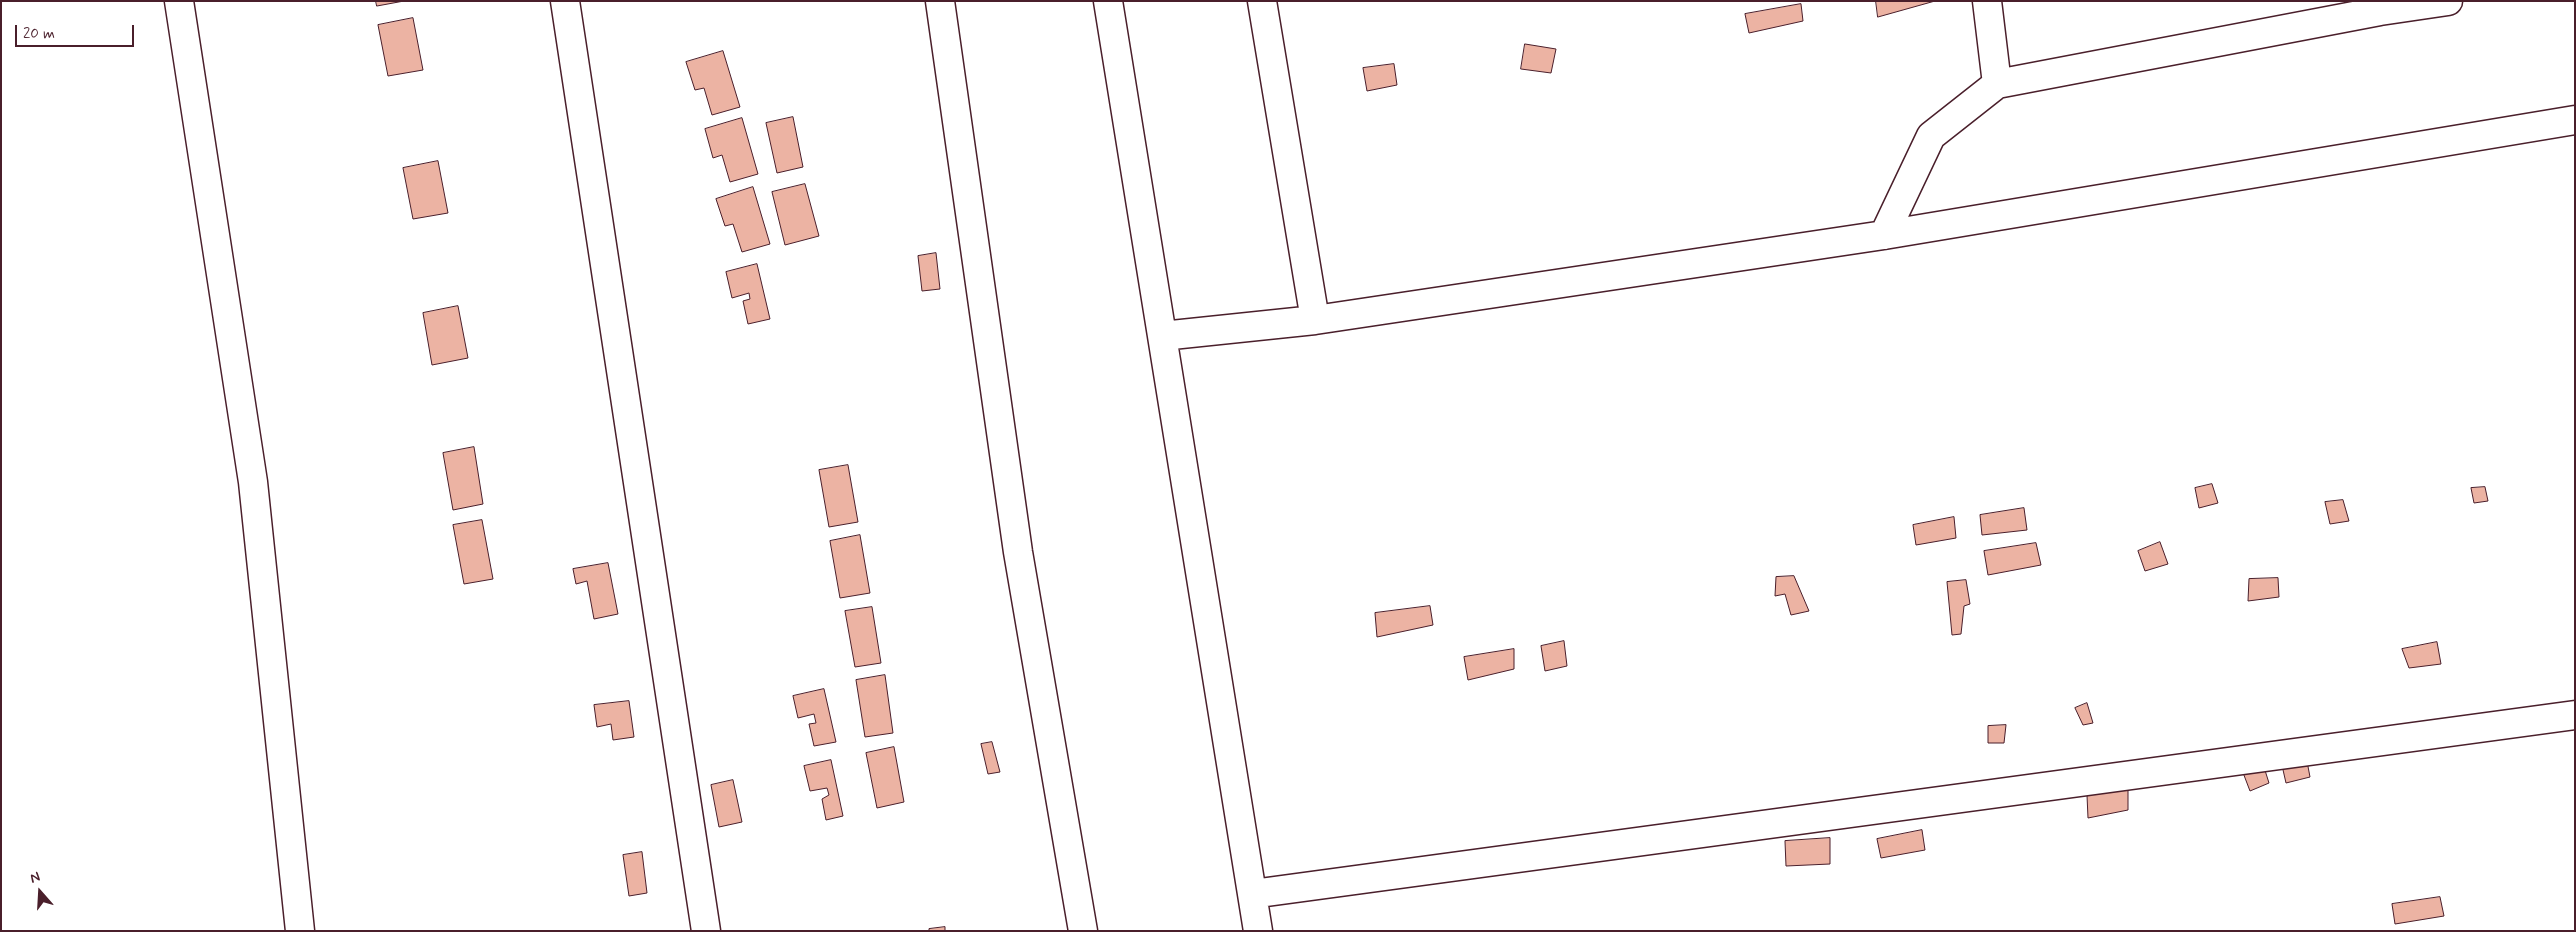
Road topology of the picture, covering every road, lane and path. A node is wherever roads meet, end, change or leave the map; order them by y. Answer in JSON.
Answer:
{"nodes":[{"id":1,"x":179,"y":1,"type":"edge"},
{"id":2,"x":565,"y":1,"type":"edge"},
{"id":3,"x":940,"y":1,"type":"edge"},
{"id":4,"x":1108,"y":1,"type":"edge"},
{"id":5,"x":1262,"y":1,"type":"edge"},
{"id":6,"x":1987,"y":1,"type":"edge"},
{"id":7,"x":2448,"y":1,"type":"edge"},
{"id":8,"x":2379,"y":6,"type":"edge"},
{"id":9,"x":1998,"y":84,"type":"junction"},
{"id":10,"x":2575,"y":120,"type":"edge"},
{"id":11,"x":1884,"y":235,"type":"junction"},
{"id":12,"x":1315,"y":320,"type":"junction"},
{"id":13,"x":1162,"y":336,"type":"junction"},
{"id":14,"x":2575,"y":715,"type":"edge"},
{"id":15,"x":1252,"y":894,"type":"junction"},
{"id":16,"x":300,"y":931,"type":"edge"},
{"id":17,"x":706,"y":931,"type":"edge"},
{"id":18,"x":1083,"y":931,"type":"edge"},
{"id":19,"x":1258,"y":931,"type":"edge"}],
"edges":[{"from":1,"to":16,"type":"street"},
{"from":2,"to":17,"type":"street"},
{"from":3,"to":18,"type":"street"},
{"from":4,"to":13,"type":"street"},
{"from":5,"to":12,"type":"street"},
{"from":6,"to":9,"type":"street"},
{"from":7,"to":8,"type":"street"},
{"from":8,"to":9,"type":"street"},
{"from":9,"to":11,"type":"street"},
{"from":10,"to":11,"type":"street"},
{"from":11,"to":12,"type":"street"},
{"from":12,"to":13,"type":"street"},
{"from":13,"to":15,"type":"street"},
{"from":14,"to":15,"type":"street"},
{"from":15,"to":19,"type":"street"}]}
